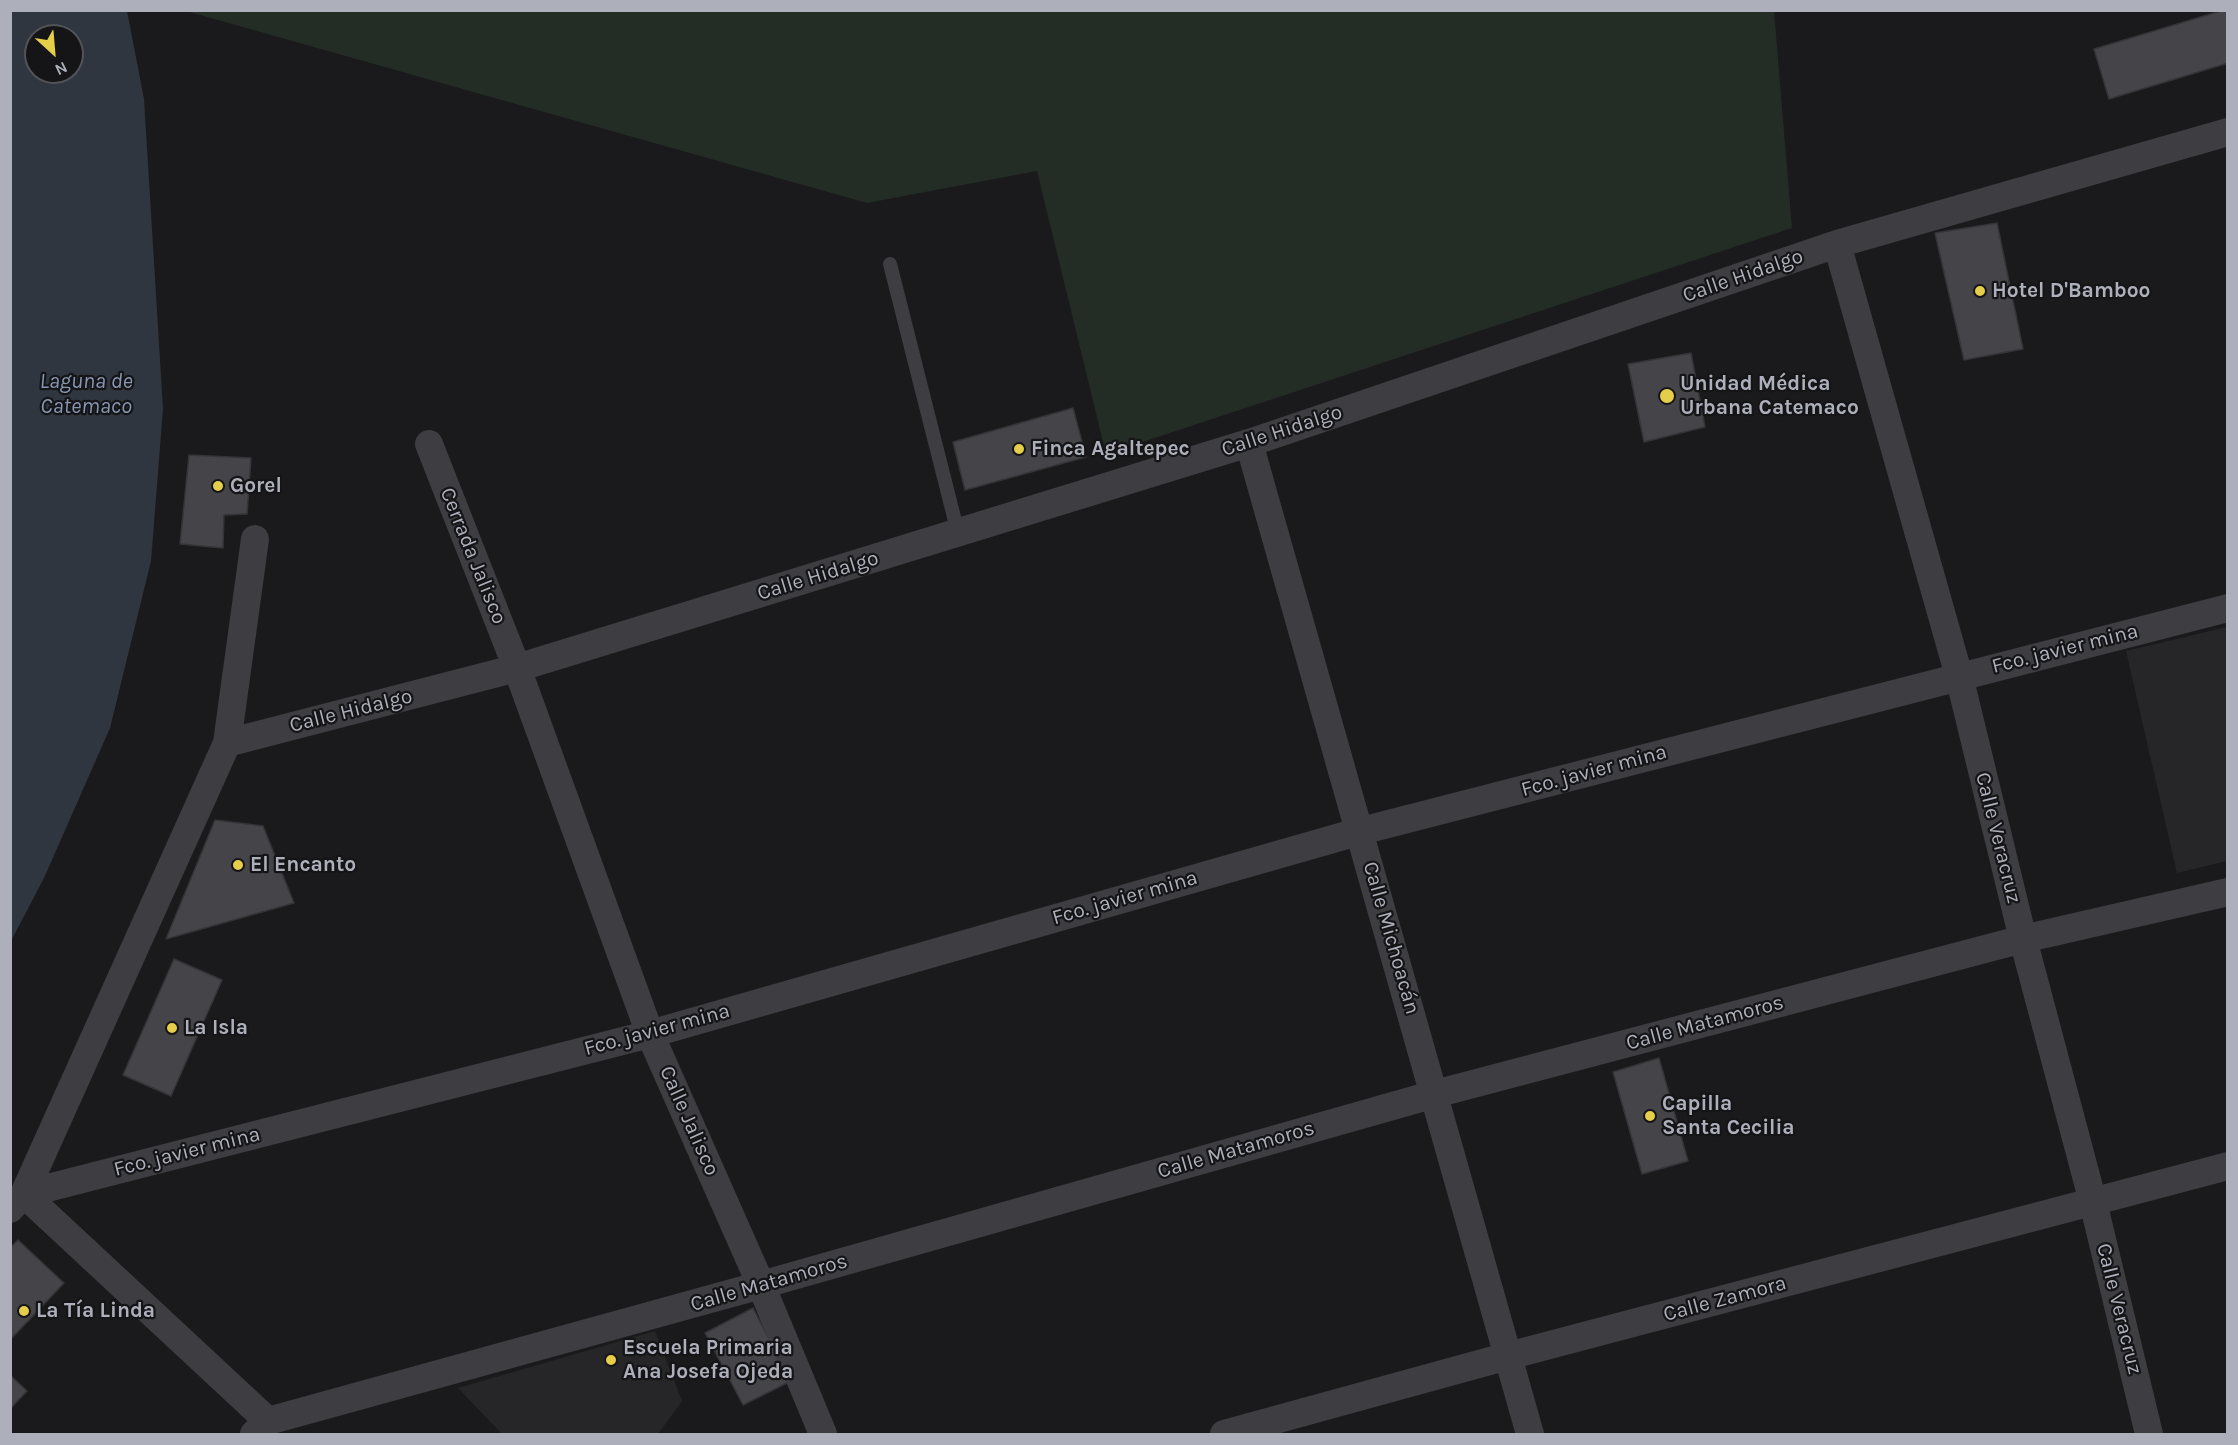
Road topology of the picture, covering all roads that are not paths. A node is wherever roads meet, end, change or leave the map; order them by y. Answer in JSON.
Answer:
{"nodes":[{"id":1,"x":2228,"y":132,"type":"edge"},
{"id":2,"x":1837,"y":244,"type":"junction"},
{"id":3,"x":890,"y":264,"type":"dead end"},
{"id":4,"x":1249,"y":443,"type":"junction"},
{"id":5,"x":429,"y":444,"type":"dead end"},
{"id":6,"x":958,"y":533,"type":"junction"},
{"id":7,"x":255,"y":538,"type":"dead end"},
{"id":8,"x":2228,"y":608,"type":"edge"},
{"id":9,"x":517,"y":668,"type":"junction"},
{"id":10,"x":1959,"y":676,"type":"junction"},
{"id":11,"x":227,"y":742,"type":"junction"},
{"id":12,"x":1360,"y":831,"type":"junction"},
{"id":13,"x":2228,"y":892,"type":"edge"},
{"id":14,"x":2023,"y":939,"type":"junction"},
{"id":15,"x":650,"y":1034,"type":"junction"},
{"id":16,"x":1435,"y":1094,"type":"junction"},
{"id":17,"x":2228,"y":1166,"type":"edge"},
{"id":18,"x":17,"y":1201,"type":"edge"},
{"id":19,"x":2092,"y":1203,"type":"junction"},
{"id":20,"x":761,"y":1285,"type":"junction"},
{"id":21,"x":1508,"y":1356,"type":"junction"},
{"id":22,"x":261,"y":1428,"type":"edge"},
{"id":23,"x":823,"y":1434,"type":"edge"},
{"id":24,"x":1224,"y":1434,"type":"edge"},
{"id":25,"x":1530,"y":1434,"type":"edge"},
{"id":26,"x":2149,"y":1434,"type":"edge"}],
"edges":[{"from":1,"to":2,"type":"street","name":"Calle Hidalgo"},
{"from":2,"to":4,"type":"street","name":"Calle Hidalgo"},
{"from":2,"to":10,"type":"street","name":"Calle Veracruz"},
{"from":3,"to":6,"type":"lane"},
{"from":4,"to":6,"type":"street","name":"Calle Hidalgo"},
{"from":4,"to":12,"type":"street","name":"Calle Michoacán"},
{"from":5,"to":9,"type":"street","name":"Cerrada Jalisco"},
{"from":6,"to":9,"type":"street","name":"Calle Hidalgo"},
{"from":7,"to":11,"type":"street"},
{"from":8,"to":10,"type":"street","name":"Fco. javier mina"},
{"from":9,"to":11,"type":"street","name":"Calle Hidalgo"},
{"from":9,"to":15,"type":"street","name":"Calle Jalisco"},
{"from":10,"to":12,"type":"street","name":"Fco. javier mina"},
{"from":10,"to":14,"type":"street","name":"Calle Veracruz"},
{"from":11,"to":18,"type":"street"},
{"from":12,"to":15,"type":"street","name":"Fco. javier mina"},
{"from":12,"to":16,"type":"street","name":"Calle Michoacán"},
{"from":13,"to":14,"type":"street","name":"Calle Matamoros"},
{"from":14,"to":16,"type":"street","name":"Calle Matamoros"},
{"from":14,"to":19,"type":"street","name":"Calle Veracruz"},
{"from":15,"to":18,"type":"street","name":"Fco. javier mina"},
{"from":15,"to":20,"type":"street","name":"Calle Jalisco"},
{"from":16,"to":20,"type":"street","name":"Calle Matamoros"},
{"from":16,"to":21,"type":"street","name":"Calle Michoacán"},
{"from":17,"to":19,"type":"street","name":"Calle Zamora"},
{"from":18,"to":22,"type":"street"},
{"from":19,"to":21,"type":"street","name":"Calle Zamora"},
{"from":19,"to":26,"type":"street","name":"Calle Veracruz"},
{"from":20,"to":22,"type":"street","name":"Calle Matamoros"},
{"from":20,"to":23,"type":"street","name":"Calle Jalisco"},
{"from":21,"to":24,"type":"street","name":"Calle Zamora"},
{"from":21,"to":25,"type":"street","name":"Calle Michoacán"}]}
